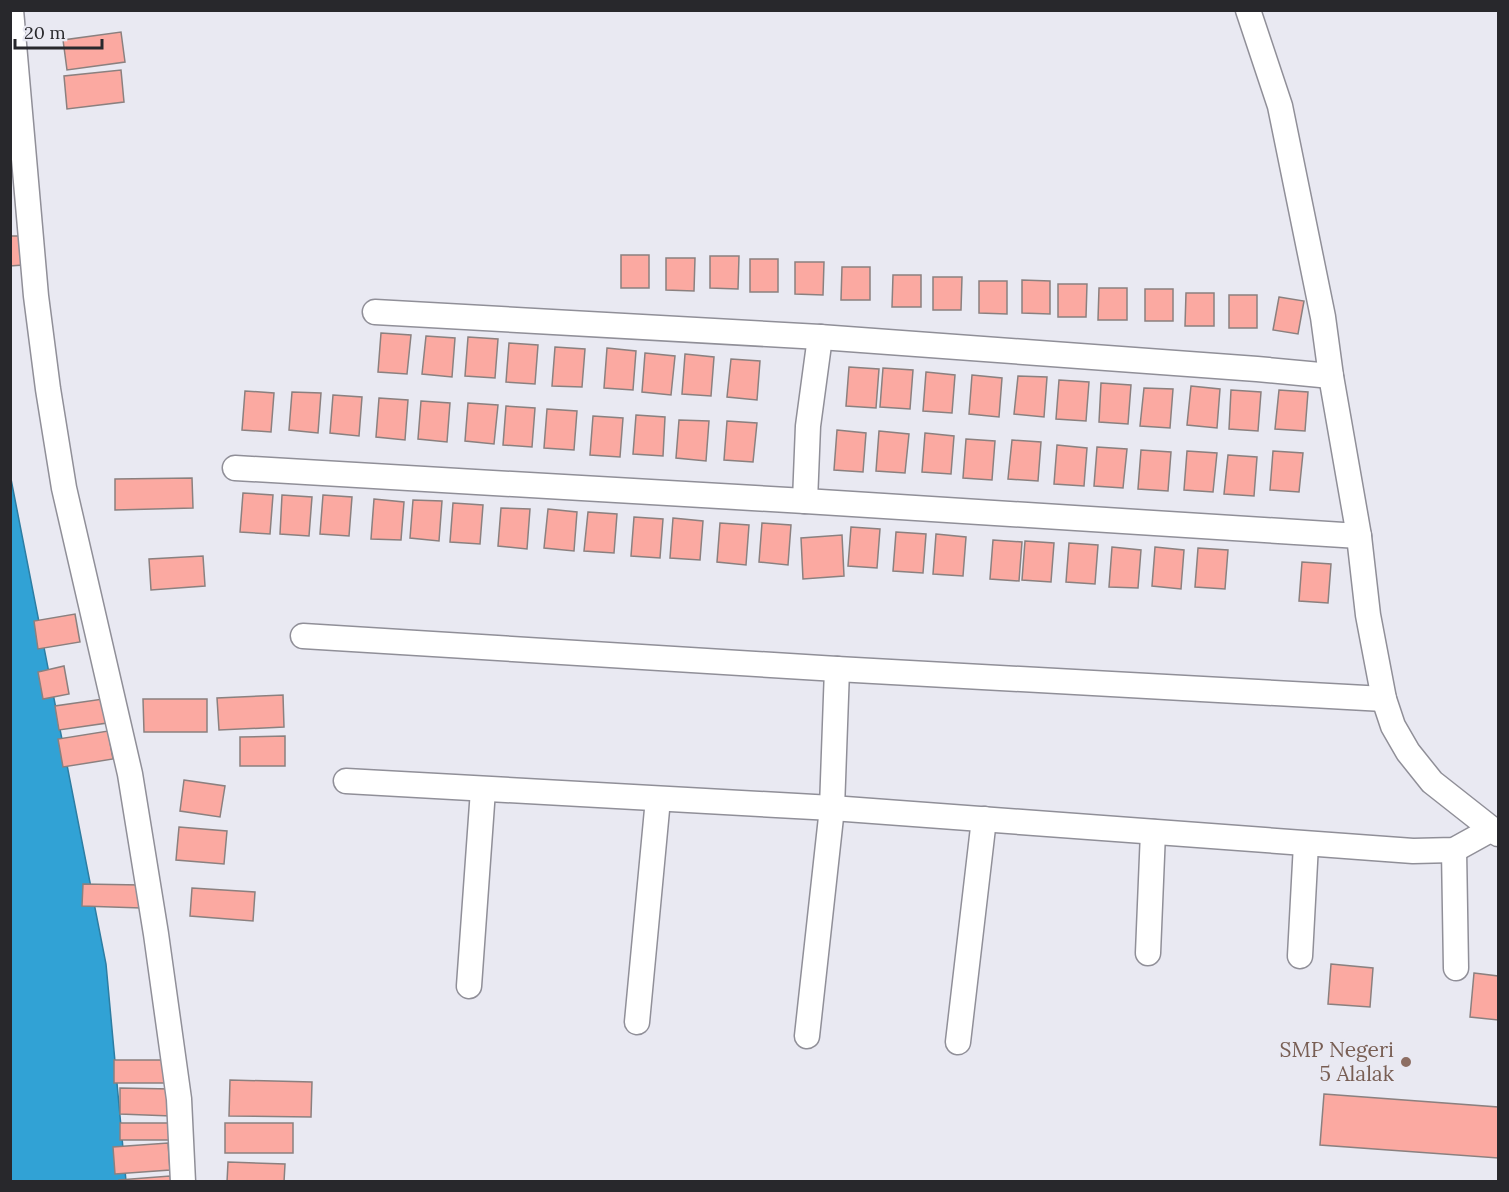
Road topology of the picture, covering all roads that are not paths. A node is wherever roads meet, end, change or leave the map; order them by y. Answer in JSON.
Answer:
{"nodes":[{"id":1,"x":11,"y":10,"type":"edge"},
{"id":2,"x":1248,"y":10,"type":"edge"},
{"id":3,"x":375,"y":312,"type":"dead end"},
{"id":4,"x":820,"y":337,"type":"junction"},
{"id":5,"x":1331,"y":376,"type":"junction"},
{"id":6,"x":235,"y":468,"type":"dead end"},
{"id":7,"x":805,"y":501,"type":"junction"},
{"id":8,"x":1359,"y":536,"type":"junction"},
{"id":9,"x":303,"y":636,"type":"dead end"},
{"id":10,"x":837,"y":669,"type":"junction"},
{"id":11,"x":1384,"y":699,"type":"junction"},
{"id":12,"x":346,"y":781,"type":"dead end"},
{"id":13,"x":483,"y":790,"type":"junction"},
{"id":14,"x":658,"y":799,"type":"junction"},
{"id":15,"x":832,"y":808,"type":"junction"},
{"id":16,"x":984,"y":819,"type":"junction"},
{"id":17,"x":1495,"y":831,"type":"edge"},
{"id":18,"x":1153,"y":832,"type":"junction"},
{"id":19,"x":1306,"y":844,"type":"junction"},
{"id":20,"x":1454,"y":850,"type":"junction"},
{"id":21,"x":1148,"y":953,"type":"dead end"},
{"id":22,"x":1300,"y":956,"type":"dead end"},
{"id":23,"x":1456,"y":968,"type":"dead end"},
{"id":24,"x":469,"y":986,"type":"dead end"},
{"id":25,"x":637,"y":1023,"type":"dead end"},
{"id":26,"x":807,"y":1036,"type":"dead end"},
{"id":27,"x":958,"y":1042,"type":"dead end"},
{"id":28,"x":183,"y":1182,"type":"edge"}],
"edges":[{"from":1,"to":28,"type":"street"},
{"from":2,"to":5,"type":"street"},
{"from":3,"to":4,"type":"street"},
{"from":4,"to":5,"type":"street"},
{"from":4,"to":7,"type":"street"},
{"from":5,"to":8,"type":"street"},
{"from":6,"to":7,"type":"street"},
{"from":7,"to":8,"type":"street"},
{"from":8,"to":11,"type":"street"},
{"from":9,"to":10,"type":"street"},
{"from":10,"to":11,"type":"street"},
{"from":10,"to":15,"type":"street"},
{"from":11,"to":17,"type":"street"},
{"from":12,"to":13,"type":"street"},
{"from":13,"to":14,"type":"street"},
{"from":13,"to":24,"type":"street"},
{"from":14,"to":15,"type":"street"},
{"from":14,"to":25,"type":"street"},
{"from":15,"to":16,"type":"street"},
{"from":15,"to":26,"type":"street"},
{"from":16,"to":18,"type":"street"},
{"from":16,"to":27,"type":"street"},
{"from":17,"to":20,"type":"street"},
{"from":18,"to":19,"type":"street"},
{"from":18,"to":21,"type":"street"},
{"from":19,"to":20,"type":"street"},
{"from":19,"to":22,"type":"street"},
{"from":20,"to":23,"type":"street"}]}
